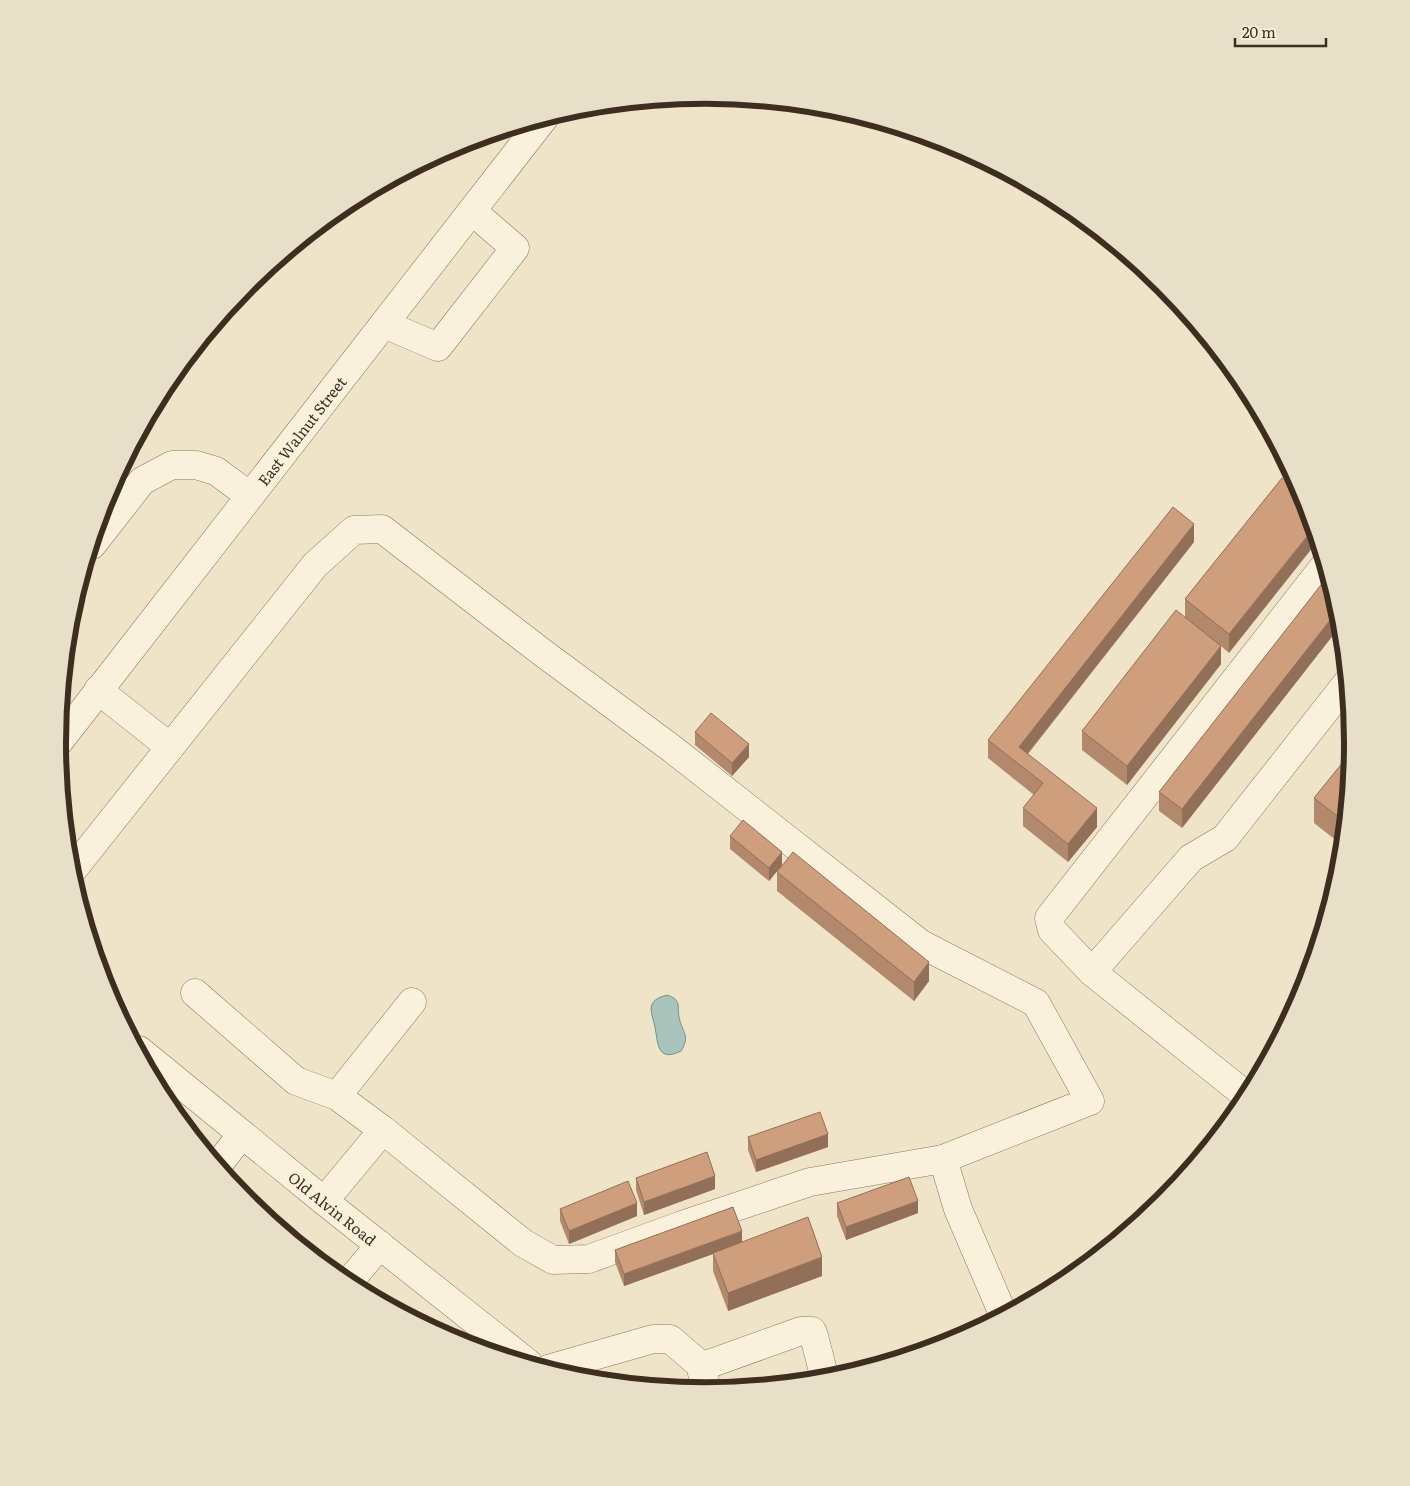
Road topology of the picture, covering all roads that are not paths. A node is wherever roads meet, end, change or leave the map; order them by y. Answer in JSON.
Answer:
{"nodes":[{"id":1,"x":537,"y":127,"type":"edge"},
{"id":2,"x":472,"y":211,"type":"junction"},
{"id":3,"x":384,"y":324,"type":"junction"},
{"id":4,"x":250,"y":496,"type":"junction"},
{"id":5,"x":102,"y":532,"type":"edge"},
{"id":6,"x":1320,"y":571,"type":"edge"},
{"id":7,"x":98,"y":690,"type":"junction"},
{"id":8,"x":1341,"y":691,"type":"edge"},
{"id":9,"x":67,"y":732,"type":"edge"},
{"id":10,"x":170,"y":747,"type":"junction"},
{"id":11,"x":78,"y":863,"type":"edge"},
{"id":12,"x":1092,"y":972,"type":"junction"},
{"id":13,"x":195,"y":993,"type":"dead end"},
{"id":14,"x":412,"y":1002,"type":"dead end"},
{"id":15,"x":151,"y":1059,"type":"edge"},
{"id":16,"x":1240,"y":1091,"type":"edge"},
{"id":17,"x":337,"y":1096,"type":"junction"},
{"id":18,"x":383,"y":1130,"type":"junction"},
{"id":19,"x":242,"y":1134,"type":"junction"},
{"id":20,"x":943,"y":1159,"type":"junction"},
{"id":21,"x":222,"y":1160,"type":"edge"},
{"id":22,"x":324,"y":1201,"type":"junction"},
{"id":23,"x":380,"y":1245,"type":"junction"},
{"id":24,"x":354,"y":1276,"type":"edge"},
{"id":25,"x":1001,"y":1309,"type":"edge"},
{"id":26,"x":515,"y":1352,"type":"edge"},
{"id":27,"x":562,"y":1365,"type":"edge"},
{"id":28,"x":823,"y":1370,"type":"edge"},
{"id":29,"x":706,"y":1379,"type":"edge"}],
"edges":[{"from":1,"to":2,"type":"street","name":"East Walnut Street"},
{"from":2,"to":3,"type":"street","name":"East Walnut Street"},
{"from":2,"to":3,"type":"street"},
{"from":3,"to":4,"type":"street","name":"East Walnut Street"},
{"from":4,"to":5,"type":"street"},
{"from":4,"to":7,"type":"street","name":"East Walnut Street"},
{"from":6,"to":12,"type":"street"},
{"from":7,"to":9,"type":"street","name":"East Walnut Street"},
{"from":7,"to":10,"type":"street"},
{"from":8,"to":12,"type":"street"},
{"from":10,"to":11,"type":"street"},
{"from":10,"to":20,"type":"street"},
{"from":12,"to":16,"type":"street"},
{"from":13,"to":17,"type":"street"},
{"from":14,"to":17,"type":"street"},
{"from":15,"to":19,"type":"street","name":"Old Alvin Road"},
{"from":17,"to":18,"type":"street"},
{"from":18,"to":20,"type":"street"},
{"from":18,"to":22,"type":"street"},
{"from":19,"to":21,"type":"street"},
{"from":19,"to":22,"type":"street","name":"Old Alvin Road"},
{"from":20,"to":25,"type":"street"},
{"from":22,"to":23,"type":"street","name":"Old Alvin Road"},
{"from":23,"to":24,"type":"street"},
{"from":23,"to":26,"type":"street","name":"Old Alvin Road"},
{"from":27,"to":29,"type":"street"},
{"from":28,"to":29,"type":"street"}]}
